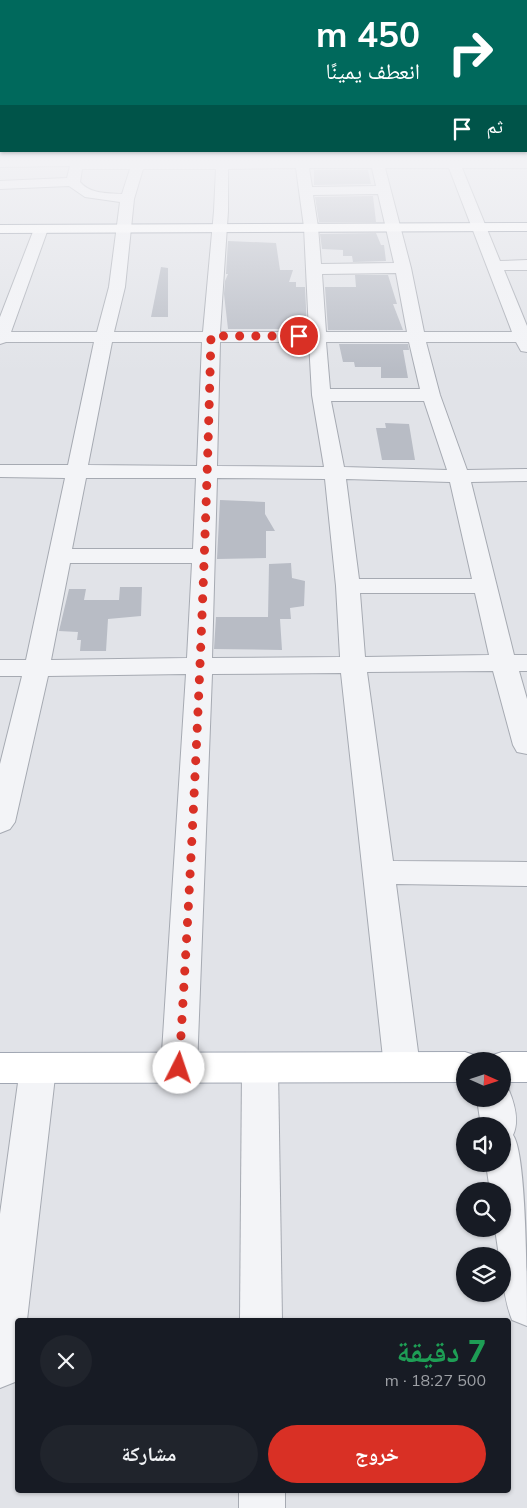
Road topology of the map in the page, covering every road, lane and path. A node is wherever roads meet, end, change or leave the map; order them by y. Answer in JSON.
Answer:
{"nodes":[{"id":1,"x":40,"y":231,"type":"edge"},
{"id":2,"x":124,"y":231,"type":"edge"},
{"id":3,"x":219,"y":231,"type":"edge"},
{"id":4,"x":312,"y":231,"type":"edge"},
{"id":5,"x":394,"y":231,"type":"edge"},
{"id":6,"x":482,"y":231,"type":"edge"},
{"id":7,"x":527,"y":265,"type":"edge"},
{"id":8,"x":496,"y":266,"type":"junction"},
{"id":9,"x":403,"y":268,"type":"junction"},
{"id":10,"x":314,"y":269,"type":"junction"},
{"id":11,"x":211,"y":336,"type":"junction"},
{"id":12,"x":316,"y":336,"type":"junction"},
{"id":13,"x":104,"y":337,"type":"junction"},
{"id":14,"x":416,"y":337,"type":"junction"},
{"id":15,"x":0,"y":338,"type":"edge"},
{"id":16,"x":526,"y":341,"type":"edge"},
{"id":17,"x":321,"y":395,"type":"junction"},
{"id":18,"x":431,"y":395,"type":"junction"},
{"id":19,"x":0,"y":471,"type":"edge"},
{"id":20,"x":77,"y":471,"type":"junction"},
{"id":21,"x":208,"y":472,"type":"junction"},
{"id":22,"x":335,"y":473,"type":"junction"},
{"id":23,"x":527,"y":474,"type":"edge"},
{"id":24,"x":459,"y":476,"type":"junction"},
{"id":25,"x":60,"y":556,"type":"junction"},
{"id":26,"x":203,"y":556,"type":"junction"},
{"id":27,"x":348,"y":586,"type":"junction"},
{"id":28,"x":485,"y":586,"type":"junction"},
{"id":29,"x":353,"y":664,"type":"junction"},
{"id":30,"x":515,"y":664,"type":"edge"},
{"id":31,"x":199,"y":666,"type":"junction"},
{"id":32,"x":0,"y":668,"type":"edge"},
{"id":33,"x":38,"y":668,"type":"junction"},
{"id":34,"x":527,"y":745,"type":"edge"},
{"id":35,"x":4,"y":785,"type":"edge"},
{"id":36,"x":0,"y":822,"type":"edge"},
{"id":37,"x":379,"y":872,"type":"junction"},
{"id":38,"x":527,"y":874,"type":"edge"},
{"id":39,"x":402,"y":1067,"type":"junction"},
{"id":40,"x":456,"y":1067,"type":"edge"},
{"id":41,"x":511,"y":1067,"type":"edge"},
{"id":42,"x":527,"y":1067,"type":"edge"},
{"id":43,"x":0,"y":1068,"type":"edge"},
{"id":44,"x":38,"y":1068,"type":"junction"},
{"id":45,"x":179,"y":1068,"type":"junction"},
{"id":46,"x":260,"y":1068,"type":"junction"},
{"id":47,"x":506,"y":1172,"type":"edge"},
{"id":48,"x":527,"y":1305,"type":"edge"},
{"id":49,"x":261,"y":1318,"type":"edge"},
{"id":50,"x":0,"y":1367,"type":"edge"},
{"id":51,"x":262,"y":1493,"type":"edge"},
{"id":52,"x":262,"y":1508,"type":"edge"}],
"edges":[{"from":1,"to":15,"type":"street"},
{"from":2,"to":13,"type":"street"},
{"from":3,"to":11,"type":"street"},
{"from":4,"to":10,"type":"street"},
{"from":5,"to":9,"type":"street"},
{"from":6,"to":8,"type":"street"},
{"from":7,"to":8,"type":"street"},
{"from":8,"to":16,"type":"street"},
{"from":9,"to":10,"type":"street"},
{"from":9,"to":14,"type":"street"},
{"from":10,"to":12,"type":"street"},
{"from":11,"to":12,"type":"street"},
{"from":11,"to":13,"type":"street"},
{"from":11,"to":21,"type":"street"},
{"from":12,"to":14,"type":"street"},
{"from":12,"to":17,"type":"street"},
{"from":13,"to":15,"type":"street"},
{"from":13,"to":20,"type":"street"},
{"from":14,"to":16,"type":"street"},
{"from":14,"to":18,"type":"street"},
{"from":17,"to":18,"type":"street"},
{"from":17,"to":22,"type":"street"},
{"from":18,"to":24,"type":"street"},
{"from":19,"to":20,"type":"street"},
{"from":20,"to":21,"type":"street"},
{"from":20,"to":25,"type":"street"},
{"from":21,"to":22,"type":"street"},
{"from":21,"to":26,"type":"street"},
{"from":22,"to":24,"type":"street"},
{"from":22,"to":27,"type":"street"},
{"from":23,"to":24,"type":"street"},
{"from":24,"to":28,"type":"street"},
{"from":25,"to":26,"type":"street"},
{"from":25,"to":33,"type":"street"},
{"from":26,"to":31,"type":"street"},
{"from":27,"to":28,"type":"street"},
{"from":27,"to":29,"type":"street"},
{"from":28,"to":30,"type":"street"},
{"from":29,"to":30,"type":"street"},
{"from":29,"to":31,"type":"street"},
{"from":29,"to":37,"type":"street"},
{"from":30,"to":34,"type":"street"},
{"from":31,"to":33,"type":"street"},
{"from":31,"to":45,"type":"street"},
{"from":32,"to":33,"type":"street"},
{"from":33,"to":35,"type":"street"},
{"from":35,"to":36,"type":"street"},
{"from":37,"to":38,"type":"street"},
{"from":37,"to":39,"type":"street"},
{"from":39,"to":40,"type":"main road"},
{"from":39,"to":46,"type":"main road"},
{"from":41,"to":42,"type":"main road"},
{"from":43,"to":44,"type":"main road"},
{"from":44,"to":45,"type":"main road"},
{"from":44,"to":50,"type":"street"},
{"from":45,"to":46,"type":"main road"},
{"from":46,"to":49,"type":"street"},
{"from":47,"to":48,"type":"street"},
{"from":51,"to":52,"type":"street"}]}
